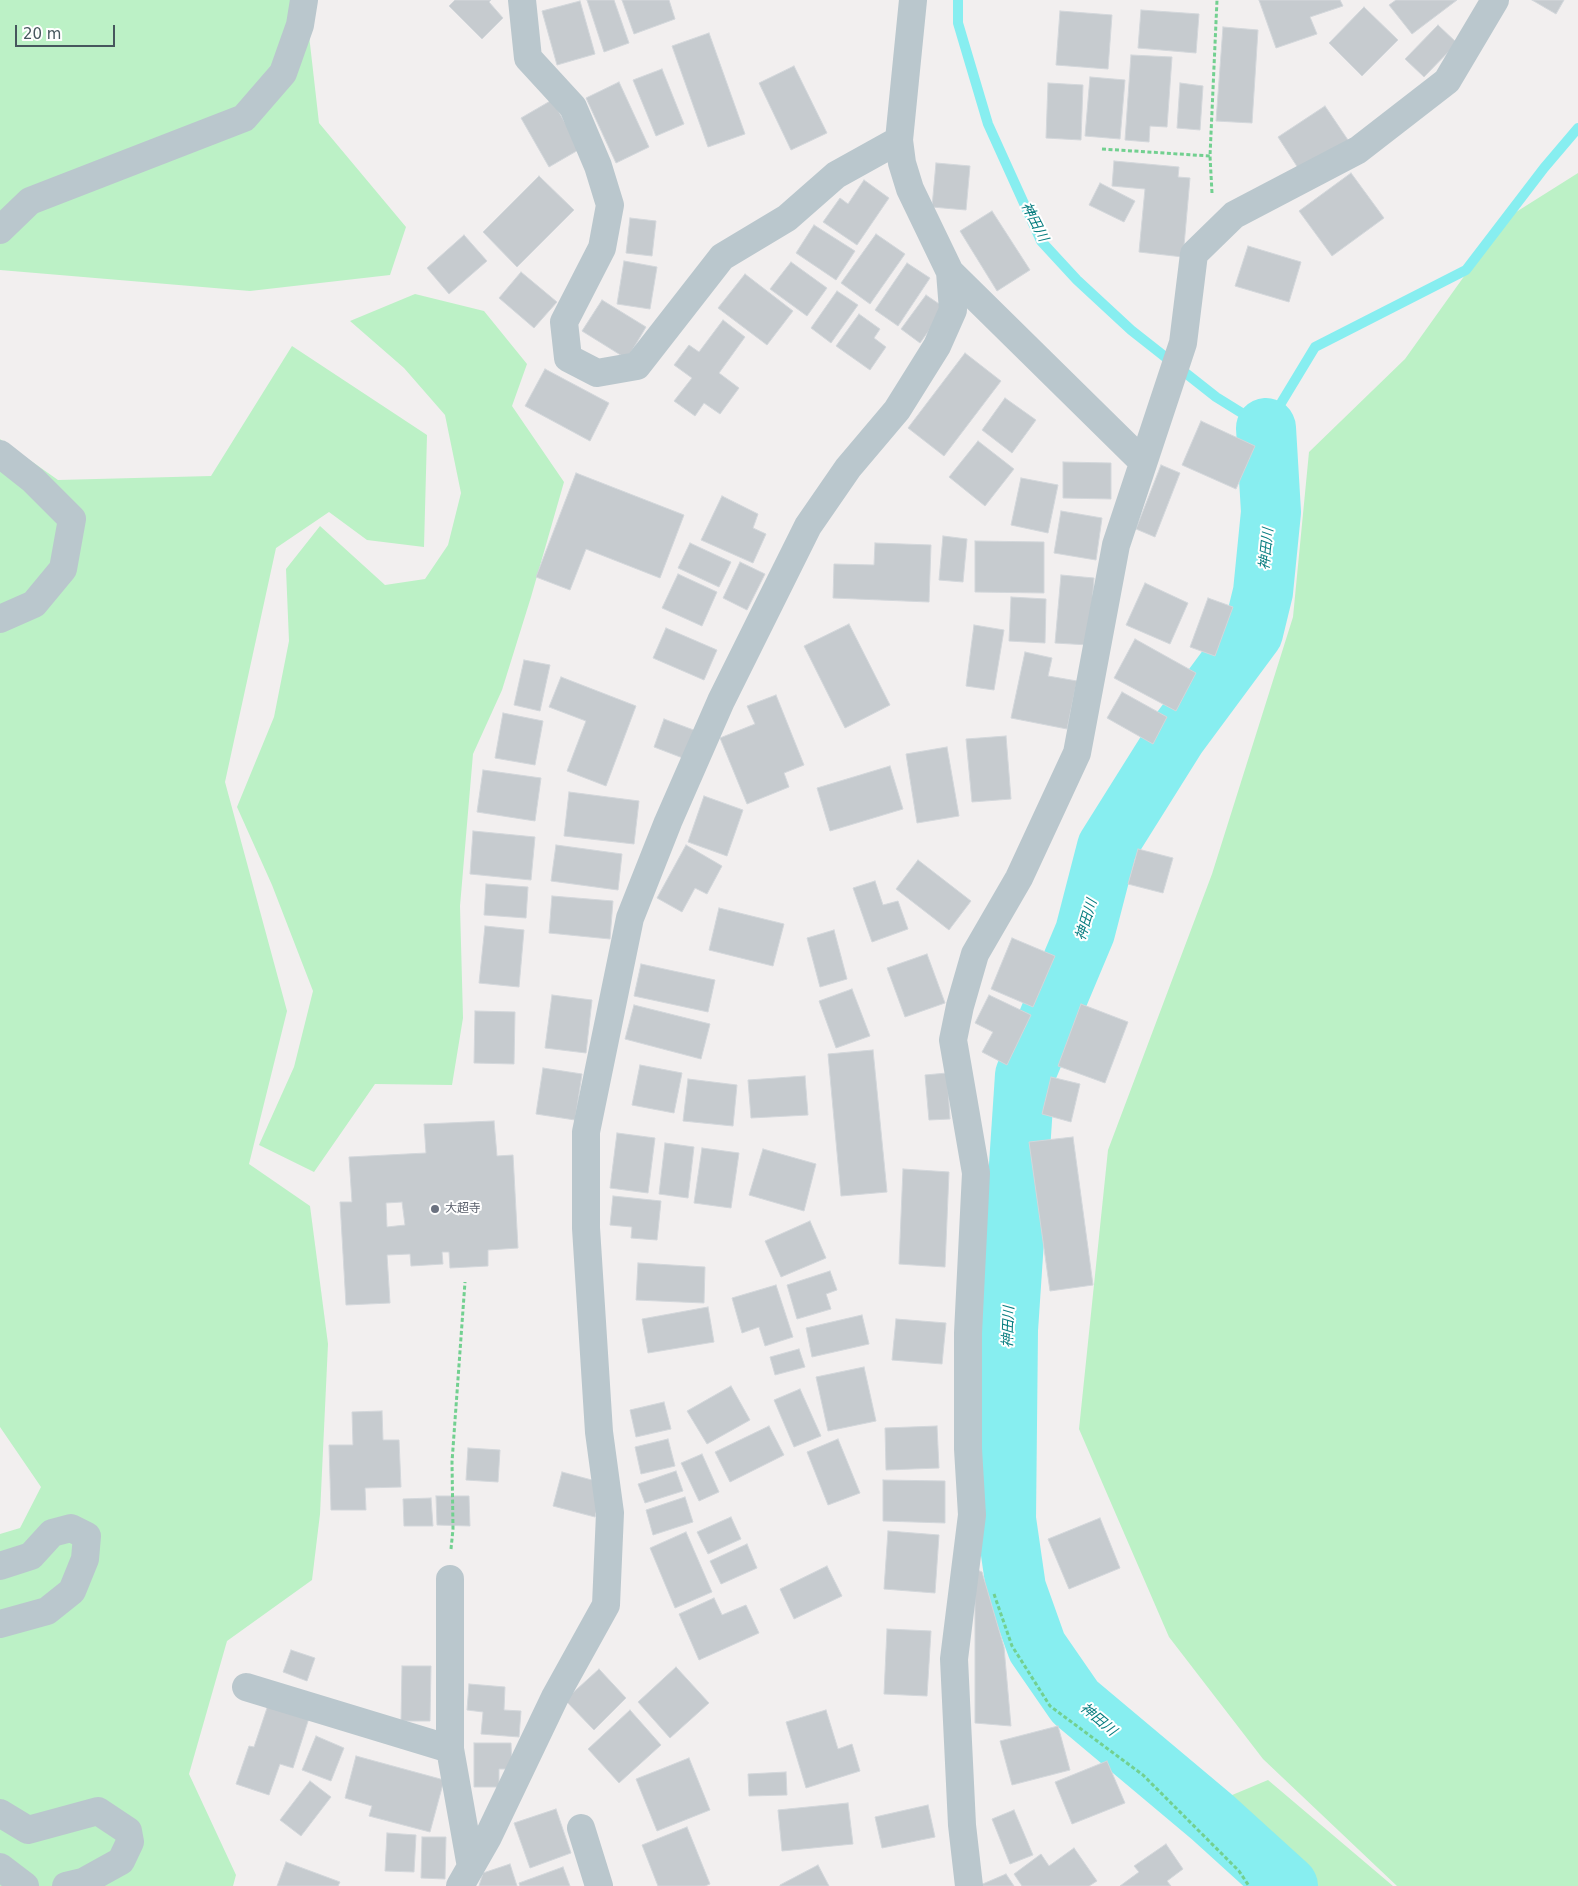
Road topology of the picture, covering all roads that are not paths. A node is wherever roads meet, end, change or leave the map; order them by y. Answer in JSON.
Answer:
{"nodes":[{"id":1,"x":304,"y":0,"type":"edge"},
{"id":2,"x":522,"y":0,"type":"edge"},
{"id":3,"x":913,"y":0,"type":"edge"},
{"id":4,"x":1495,"y":0,"type":"edge"},
{"id":5,"x":899,"y":140,"type":"junction"},
{"id":6,"x":0,"y":230,"type":"edge"},
{"id":7,"x":950,"y":272,"type":"junction"},
{"id":8,"x":0,"y":454,"type":"edge"},
{"id":9,"x":1143,"y":462,"type":"junction"},
{"id":10,"x":0,"y":619,"type":"edge"},
{"id":11,"x":0,"y":1566,"type":"edge"},
{"id":12,"x":450,"y":1580,"type":"road end"},
{"id":13,"x":0,"y":1624,"type":"edge"},
{"id":14,"x":246,"y":1687,"type":"dead end"},
{"id":15,"x":450,"y":1749,"type":"junction"},
{"id":16,"x":0,"y":1813,"type":"edge"},
{"id":17,"x":580,"y":1828,"type":"dead end"},
{"id":18,"x":0,"y":1867,"type":"edge"},
{"id":19,"x":466,"y":1876,"type":"edge"},
{"id":20,"x":25,"y":1886,"type":"edge"},
{"id":21,"x":66,"y":1886,"type":"edge"},
{"id":22,"x":599,"y":1886,"type":"edge"},
{"id":23,"x":969,"y":1886,"type":"edge"}],
"edges":[{"from":1,"to":6,"type":"street"},
{"from":2,"to":5,"type":"street"},
{"from":3,"to":5,"type":"street"},
{"from":4,"to":9,"type":"street"},
{"from":5,"to":7,"type":"street"},
{"from":7,"to":9,"type":"street"},
{"from":7,"to":19,"type":"street"},
{"from":8,"to":10,"type":"street"},
{"from":9,"to":23,"type":"street"},
{"from":11,"to":13,"type":"street"},
{"from":12,"to":15,"type":"street"},
{"from":14,"to":15,"type":"street"},
{"from":15,"to":19,"type":"street"},
{"from":16,"to":21,"type":"street"},
{"from":17,"to":22,"type":"street"},
{"from":18,"to":20,"type":"street"}]}
